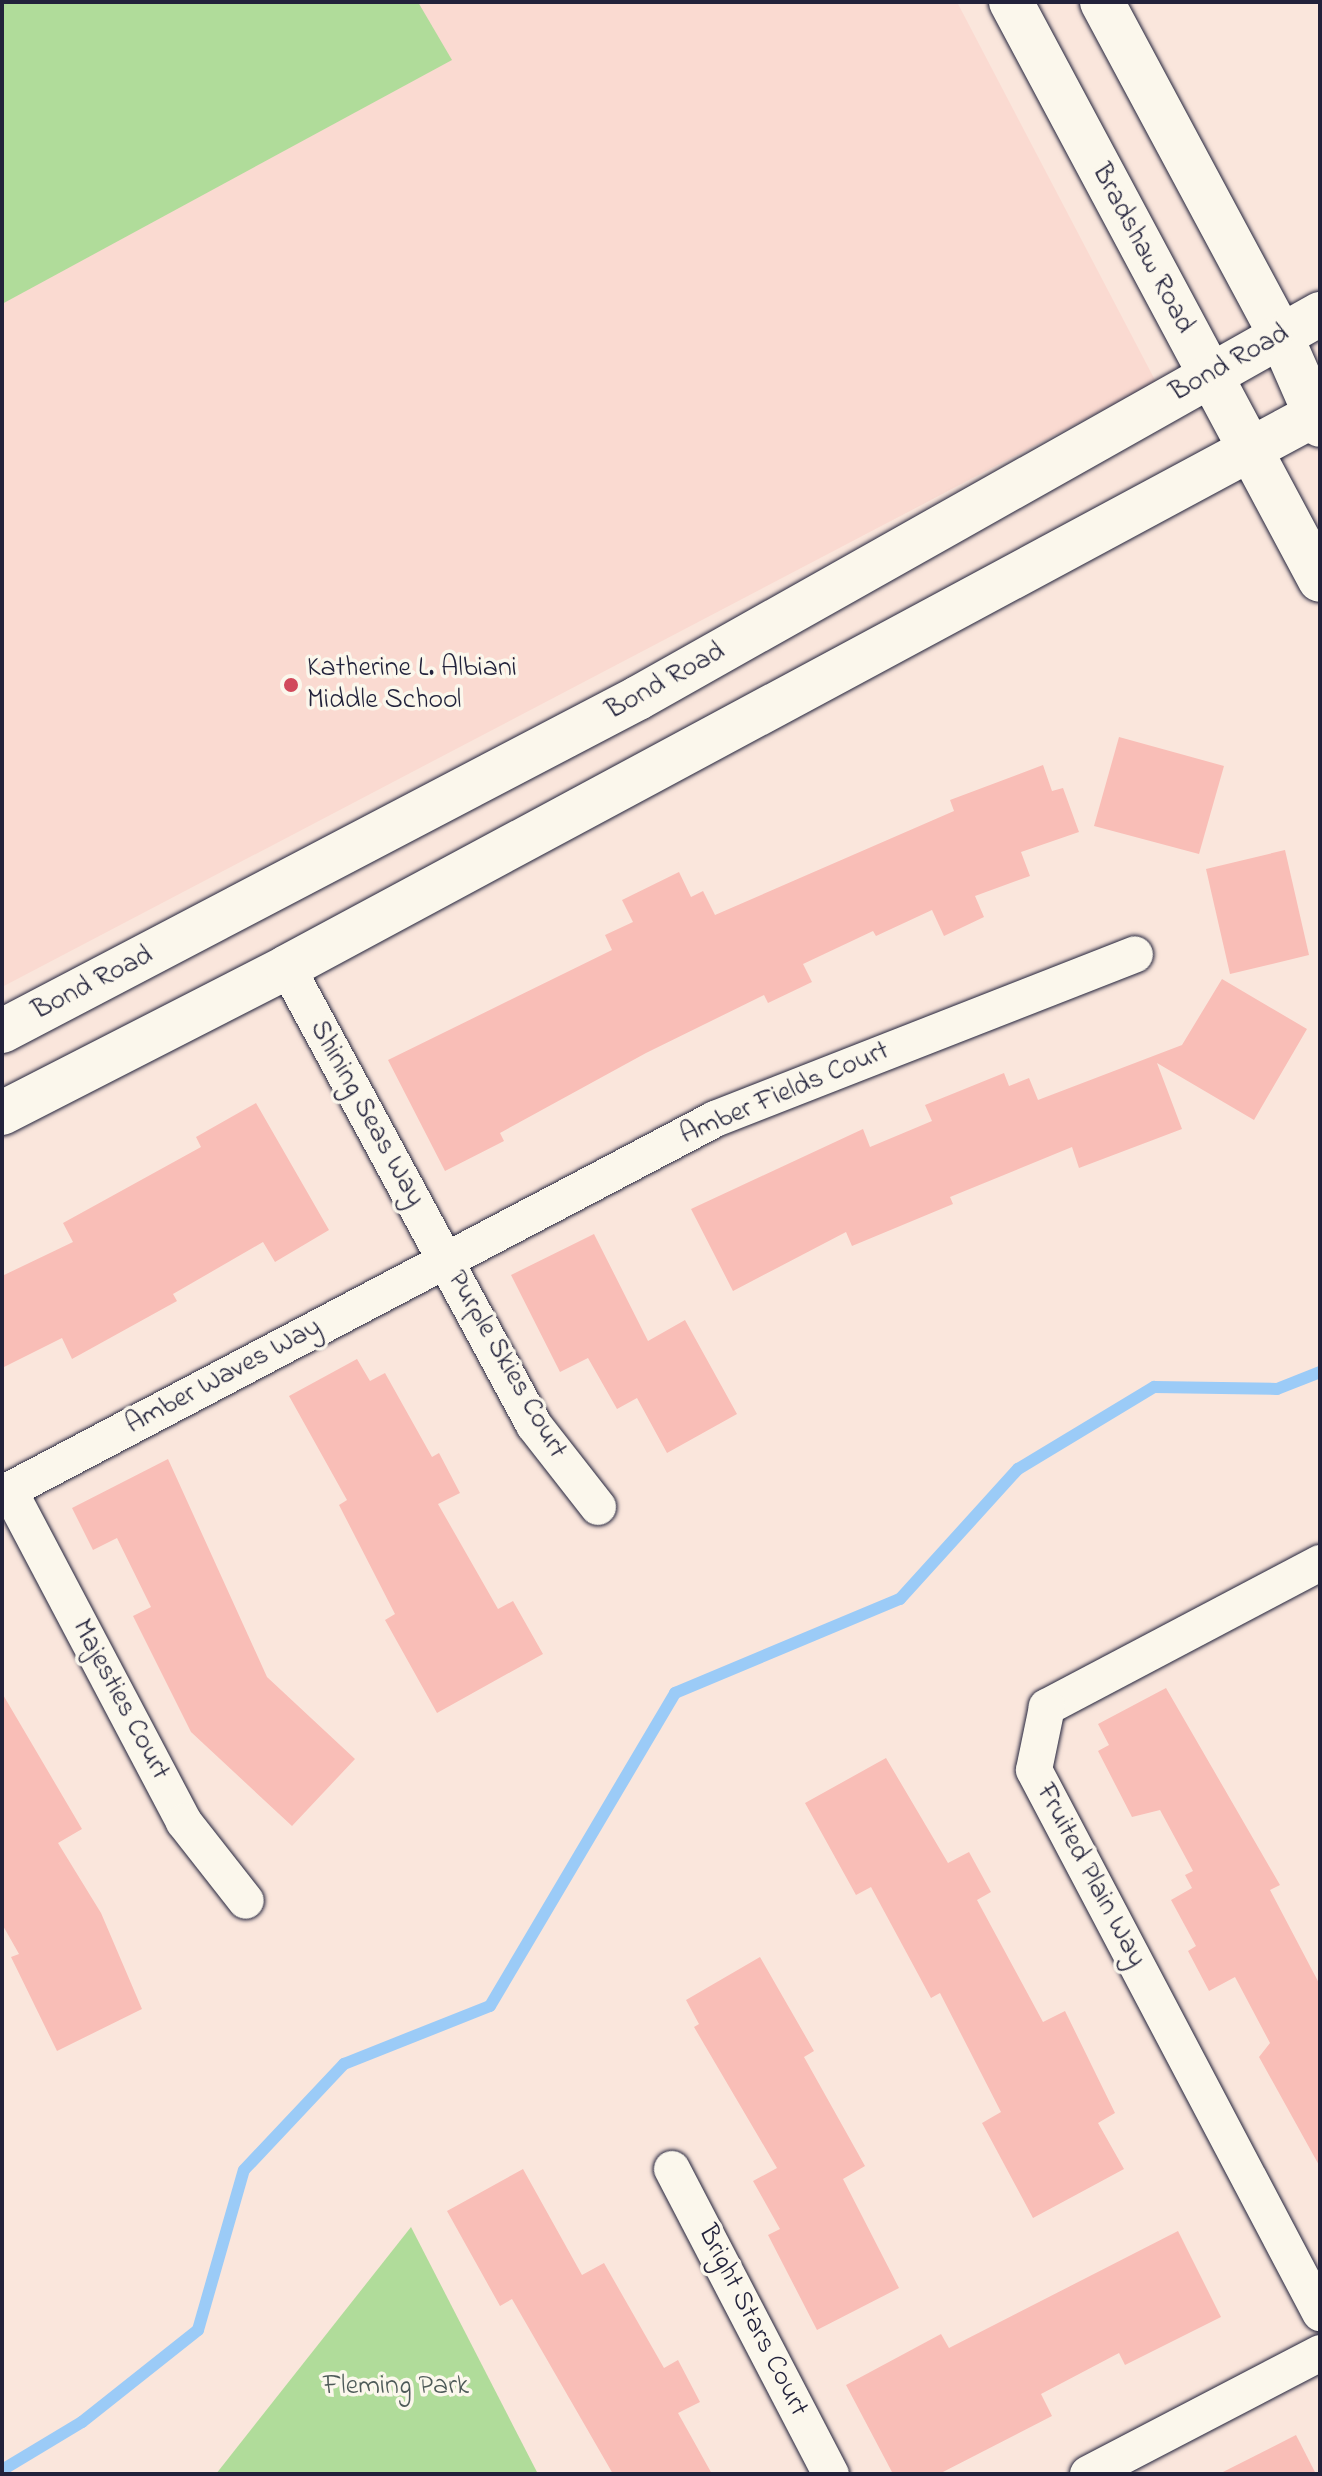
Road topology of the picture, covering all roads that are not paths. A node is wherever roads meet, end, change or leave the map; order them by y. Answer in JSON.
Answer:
{"nodes":[{"id":1,"x":1011,"y":2,"type":"edge"},
{"id":2,"x":1102,"y":2,"type":"edge"},
{"id":3,"x":1320,"y":314,"type":"edge"},
{"id":4,"x":1281,"y":336,"type":"junction"},
{"id":5,"x":1208,"y":375,"type":"junction"},
{"id":6,"x":1318,"y":417,"type":"edge"},
{"id":7,"x":1251,"y":449,"type":"junction"},
{"id":8,"x":1320,"y":580,"type":"edge"},
{"id":9,"x":1135,"y":954,"type":"dead end"},
{"id":10,"x":287,"y":967,"type":"junction"},
{"id":11,"x":2,"y":1031,"type":"edge"},
{"id":12,"x":2,"y":1113,"type":"edge"},
{"id":13,"x":446,"y":1260,"type":"junction"},
{"id":14,"x":5,"y":1492,"type":"edge"},
{"id":15,"x":598,"y":1507,"type":"dead end"},
{"id":16,"x":1320,"y":1563,"type":"edge"},
{"id":17,"x":246,"y":1901,"type":"dead end"},
{"id":18,"x":672,"y":2169,"type":"dead end"},
{"id":19,"x":1320,"y":2313,"type":"edge"},
{"id":20,"x":1320,"y":2353,"type":"edge"},
{"id":21,"x":831,"y":2474,"type":"edge"},
{"id":22,"x":1088,"y":2474,"type":"edge"}],
"edges":[{"from":1,"to":5,"type":"main road","name":"Bradshaw Road"},
{"from":2,"to":4,"type":"main road"},
{"from":3,"to":4,"type":"main road","name":"Bond Road"},
{"from":4,"to":5,"type":"main road","name":"Bond Road"},
{"from":4,"to":6,"type":"main road"},
{"from":5,"to":7,"type":"main road","name":"Bradshaw Road"},
{"from":5,"to":11,"type":"main road","name":"Bond Road"},
{"from":6,"to":7,"type":"main road"},
{"from":7,"to":8,"type":"main road","name":"Bradshaw Road"},
{"from":7,"to":10,"type":"main road"},
{"from":9,"to":13,"type":"street","name":"Amber Fields Court"},
{"from":10,"to":12,"type":"main road"},
{"from":10,"to":13,"type":"street","name":"Shining Seas Way"},
{"from":13,"to":14,"type":"street","name":"Amber Waves Way"},
{"from":13,"to":15,"type":"street","name":"Purple Skies Court"},
{"from":14,"to":17,"type":"street","name":"Majesties Court"},
{"from":16,"to":19,"type":"street","name":"Fruited Plain Way"},
{"from":18,"to":21,"type":"street","name":"Bright Stars Court"},
{"from":20,"to":22,"type":"street"}]}
